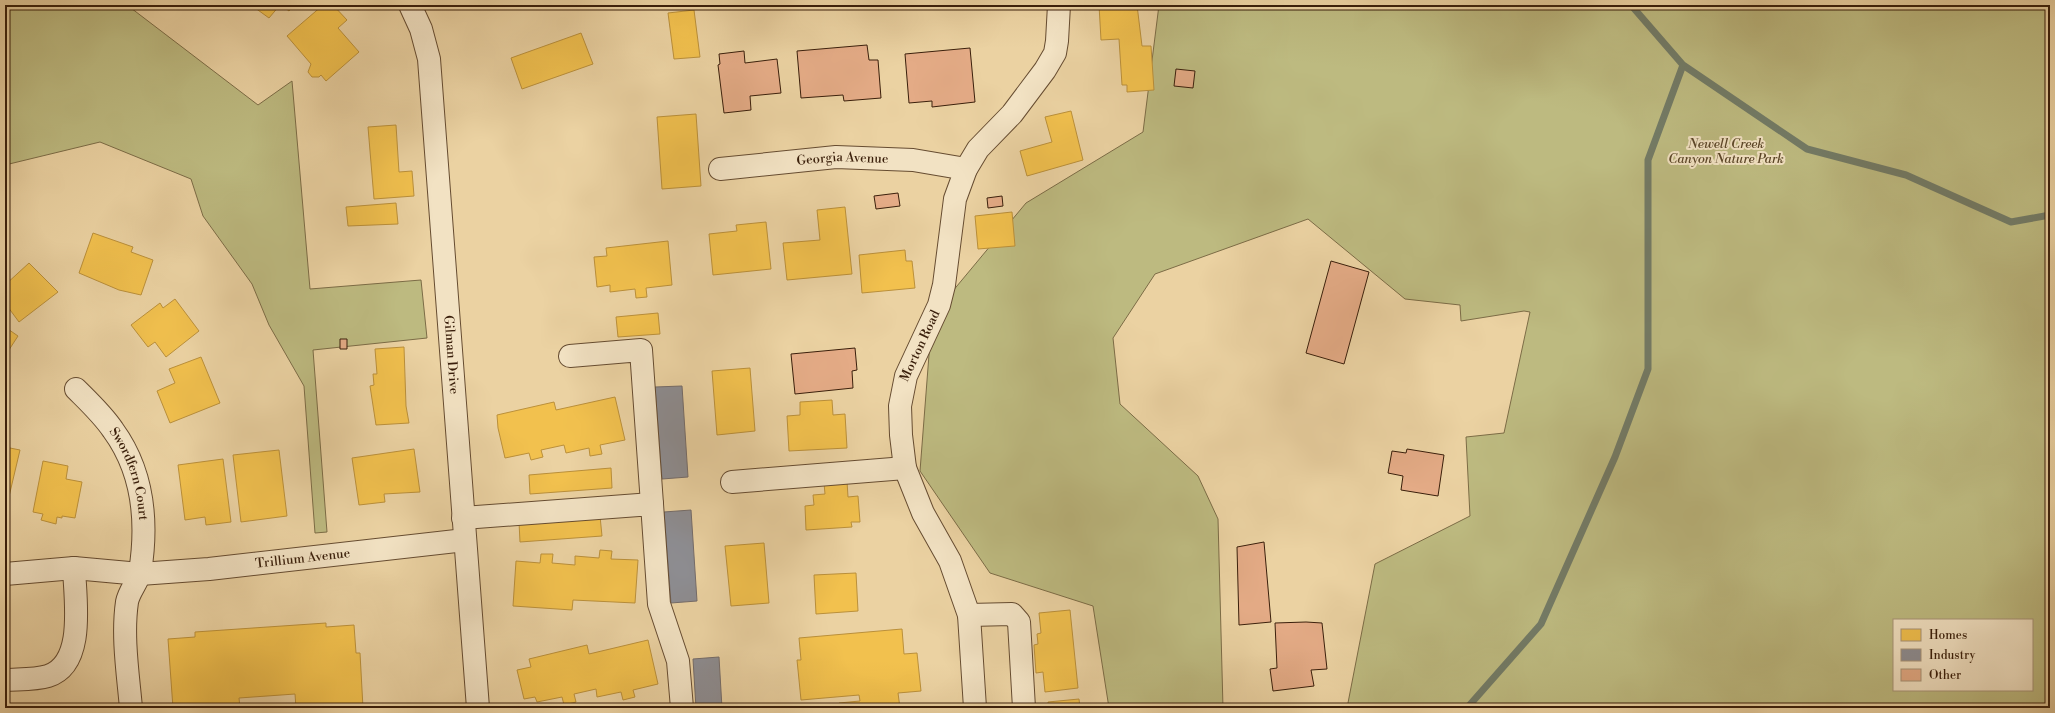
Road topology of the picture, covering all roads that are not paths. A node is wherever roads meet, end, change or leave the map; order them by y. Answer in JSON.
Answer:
{"nodes":[{"id":1,"x":410,"y":5,"type":"edge"},
{"id":2,"x":1059,"y":5,"type":"edge"},
{"id":3,"x":720,"y":169,"type":"dead end"},
{"id":4,"x":966,"y":169,"type":"junction"},
{"id":5,"x":570,"y":356,"type":"dead end"},
{"id":6,"x":76,"y":389,"type":"dead end"},
{"id":7,"x":905,"y":468,"type":"junction"},
{"id":8,"x":732,"y":482,"type":"dead end"},
{"id":9,"x":652,"y":504,"type":"junction"},
{"id":10,"x":463,"y":518,"type":"junction"},
{"id":11,"x":465,"y":540,"type":"junction"},
{"id":12,"x":74,"y":568,"type":"junction"},
{"id":13,"x":5,"y":574,"type":"edge"},
{"id":14,"x":140,"y":574,"type":"junction"},
{"id":15,"x":969,"y":615,"type":"junction"},
{"id":16,"x":5,"y":680,"type":"edge"},
{"id":17,"x":131,"y":708,"type":"edge"},
{"id":18,"x":478,"y":708,"type":"edge"},
{"id":19,"x":682,"y":708,"type":"edge"},
{"id":20,"x":975,"y":708,"type":"edge"},
{"id":21,"x":1024,"y":708,"type":"edge"}],
"edges":[{"from":1,"to":10,"type":"street","name":"Gilman Drive"},
{"from":2,"to":4,"type":"street","name":"Morton Road"},
{"from":3,"to":4,"type":"street","name":"Georgia Avenue"},
{"from":4,"to":7,"type":"street","name":"Morton Road"},
{"from":5,"to":9,"type":"street"},
{"from":6,"to":14,"type":"street","name":"Swordfern Court"},
{"from":7,"to":8,"type":"street"},
{"from":7,"to":15,"type":"street","name":"Morton Road"},
{"from":9,"to":10,"type":"street"},
{"from":9,"to":19,"type":"street"},
{"from":10,"to":11,"type":"street","name":"Gilman Drive"},
{"from":11,"to":14,"type":"street","name":"Trillium Avenue"},
{"from":11,"to":18,"type":"street","name":"Gilman Drive"},
{"from":12,"to":13,"type":"street","name":"Trillium Avenue"},
{"from":12,"to":14,"type":"street","name":"Trillium Avenue"},
{"from":12,"to":16,"type":"street"},
{"from":14,"to":17,"type":"street","name":"Swordfern Court"},
{"from":15,"to":20,"type":"street","name":"Morton Road"},
{"from":15,"to":21,"type":"street"}]}
